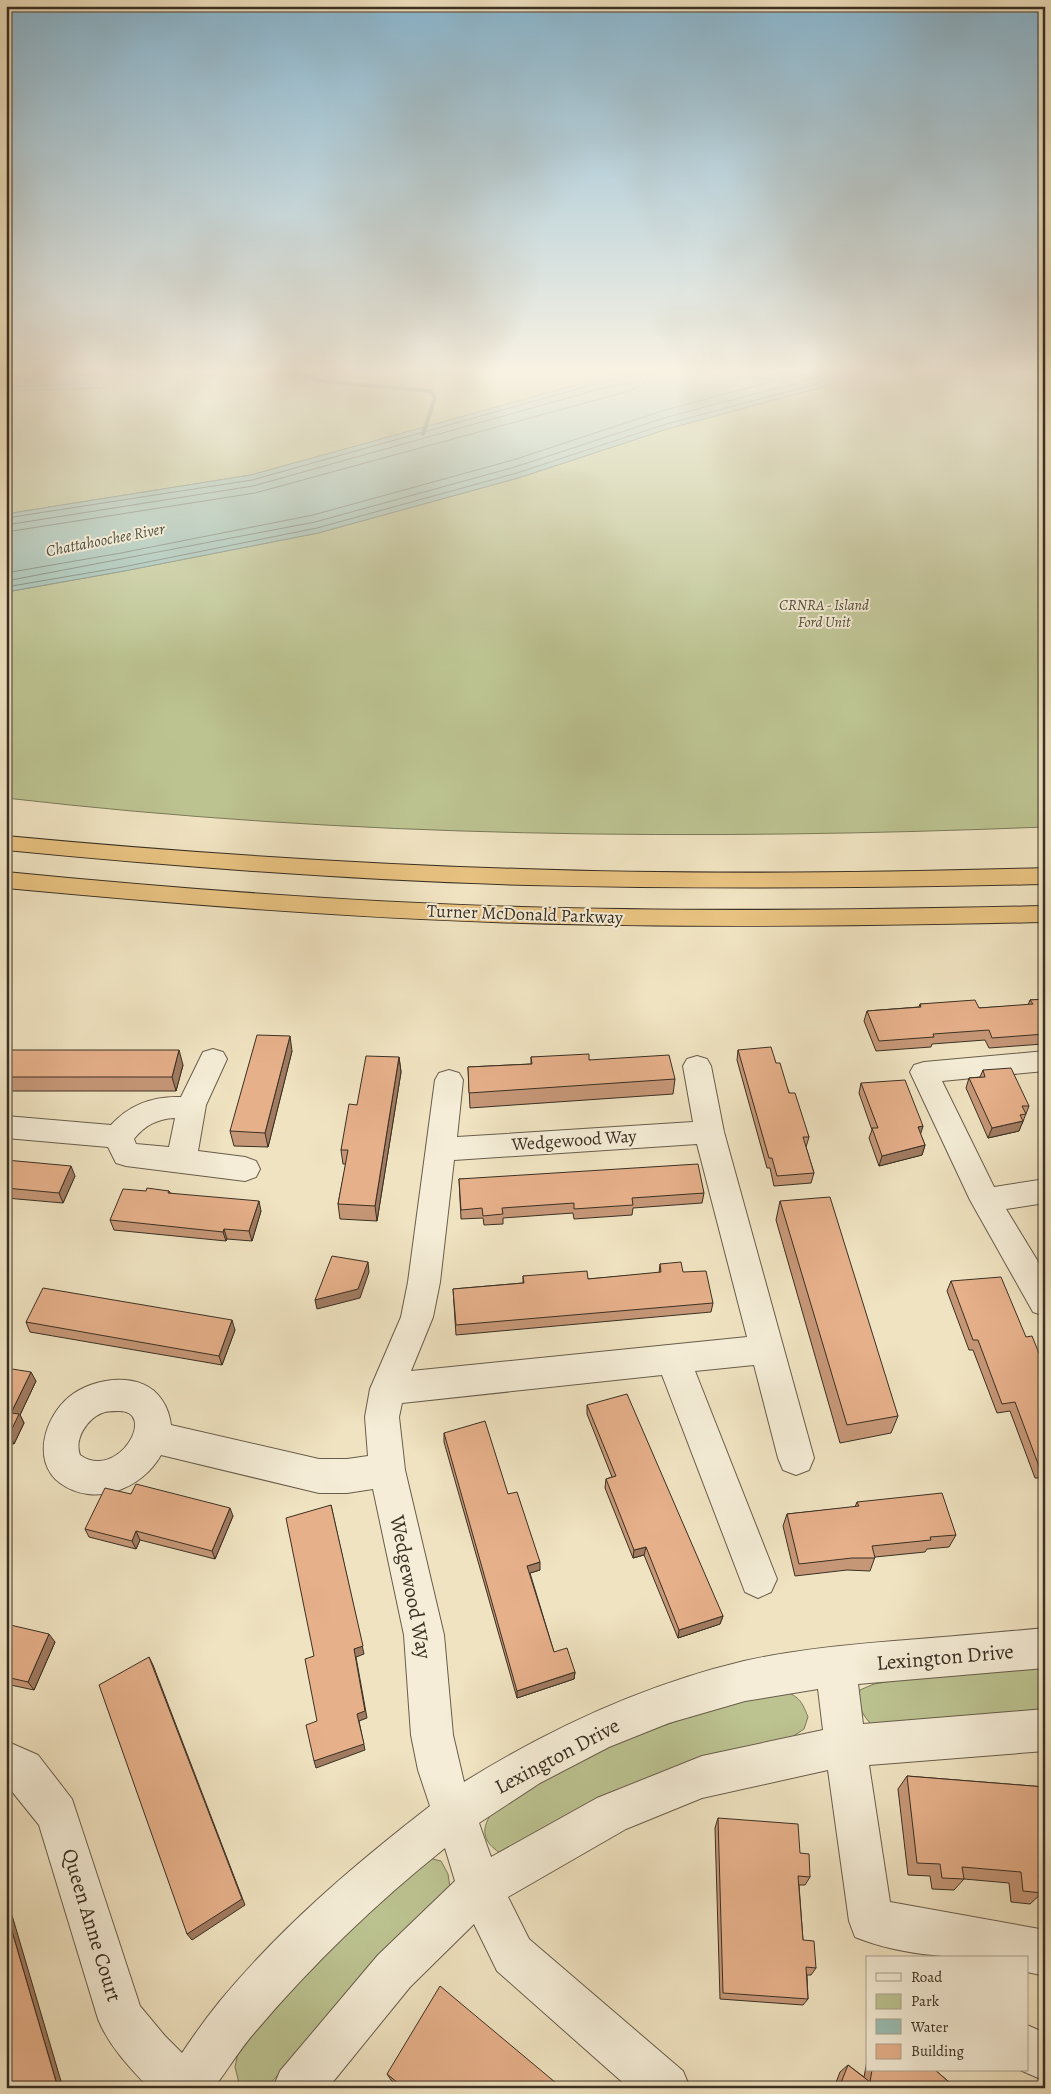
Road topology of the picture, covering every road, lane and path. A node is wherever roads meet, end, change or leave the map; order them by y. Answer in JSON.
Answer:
{"nodes":[{"id":1,"x":6,"y":843,"type":"edge"},
{"id":2,"x":1045,"y":876,"type":"edge"},
{"id":3,"x":6,"y":880,"type":"edge"},
{"id":4,"x":1045,"y":914,"type":"edge"},
{"id":5,"x":213,"y":1059,"type":"dead end"},
{"id":6,"x":1045,"y":1061,"type":"edge"},
{"id":7,"x":697,"y":1066,"type":"dead end"},
{"id":8,"x":449,"y":1080,"type":"dead end"},
{"id":9,"x":191,"y":1108,"type":"junction"},
{"id":10,"x":6,"y":1127,"type":"edge"},
{"id":11,"x":708,"y":1132,"type":"junction"},
{"id":12,"x":118,"y":1137,"type":"junction"},
{"id":13,"x":440,"y":1150,"type":"junction"},
{"id":14,"x":181,"y":1160,"type":"junction"},
{"id":15,"x":245,"y":1169,"type":"dead end"},
{"id":16,"x":1045,"y":1191,"type":"edge"},
{"id":17,"x":985,"y":1200,"type":"junction"},
{"id":18,"x":1045,"y":1302,"type":"edge"},
{"id":19,"x":768,"y":1349,"type":"junction"},
{"id":20,"x":673,"y":1359,"type":"junction"},
{"id":21,"x":387,"y":1388,"type":"junction"},
{"id":22,"x":152,"y":1437,"type":"dead end"},
{"id":23,"x":796,"y":1458,"type":"dead end"},
{"id":24,"x":387,"y":1470,"type":"junction"},
{"id":25,"x":758,"y":1579,"type":"dead end"},
{"id":26,"x":1045,"y":1648,"type":"edge"},
{"id":27,"x":836,"y":1666,"type":"junction"},
{"id":28,"x":1045,"y":1730,"type":"edge"},
{"id":29,"x":845,"y":1746,"type":"junction"},
{"id":30,"x":6,"y":1762,"type":"edge"},
{"id":31,"x":455,"y":1814,"type":"junction"},
{"id":32,"x":480,"y":1888,"type":"junction"},
{"id":33,"x":960,"y":1947,"type":"edge"},
{"id":34,"x":1045,"y":1953,"type":"edge"},
{"id":35,"x":1028,"y":2049,"type":"edge"},
{"id":36,"x":1045,"y":2057,"type":"edge"},
{"id":37,"x":184,"y":2088,"type":"edge"},
{"id":38,"x":297,"y":2088,"type":"edge"},
{"id":39,"x":666,"y":2088,"type":"edge"}],
"edges":[{"from":1,"to":2,"type":"highway"},
{"from":3,"to":4,"type":"highway","name":"Turner McDonald Parkway"},
{"from":5,"to":9,"type":"street"},
{"from":6,"to":17,"type":"street"},
{"from":7,"to":11,"type":"street"},
{"from":8,"to":13,"type":"street","name":"Wedgewood Way"},
{"from":9,"to":12,"type":"street"},
{"from":9,"to":14,"type":"street"},
{"from":10,"to":12,"type":"street"},
{"from":11,"to":13,"type":"street","name":"Wedgewood Way"},
{"from":11,"to":19,"type":"street"},
{"from":12,"to":14,"type":"street"},
{"from":13,"to":21,"type":"street","name":"Wedgewood Way"},
{"from":14,"to":15,"type":"street"},
{"from":16,"to":17,"type":"street"},
{"from":17,"to":18,"type":"street"},
{"from":19,"to":20,"type":"street"},
{"from":19,"to":23,"type":"street"},
{"from":20,"to":21,"type":"street"},
{"from":20,"to":25,"type":"street"},
{"from":21,"to":24,"type":"street","name":"Wedgewood Way"},
{"from":22,"to":24,"type":"street"},
{"from":24,"to":31,"type":"street","name":"Wedgewood Way"},
{"from":26,"to":27,"type":"street","name":"Lexington Drive"},
{"from":27,"to":29,"type":"street"},
{"from":27,"to":31,"type":"street","name":"Lexington Drive"},
{"from":28,"to":29,"type":"street"},
{"from":29,"to":32,"type":"street"},
{"from":29,"to":33,"type":"street"},
{"from":30,"to":37,"type":"street","name":"Queen Anne Court"},
{"from":31,"to":32,"type":"street","name":"Wedgewood Way"},
{"from":31,"to":37,"type":"street","name":"Lexington Drive"},
{"from":32,"to":38,"type":"street"},
{"from":32,"to":39,"type":"street","name":"Wedgewood Way"},
{"from":33,"to":34,"type":"street"},
{"from":35,"to":36,"type":"street"}]}
